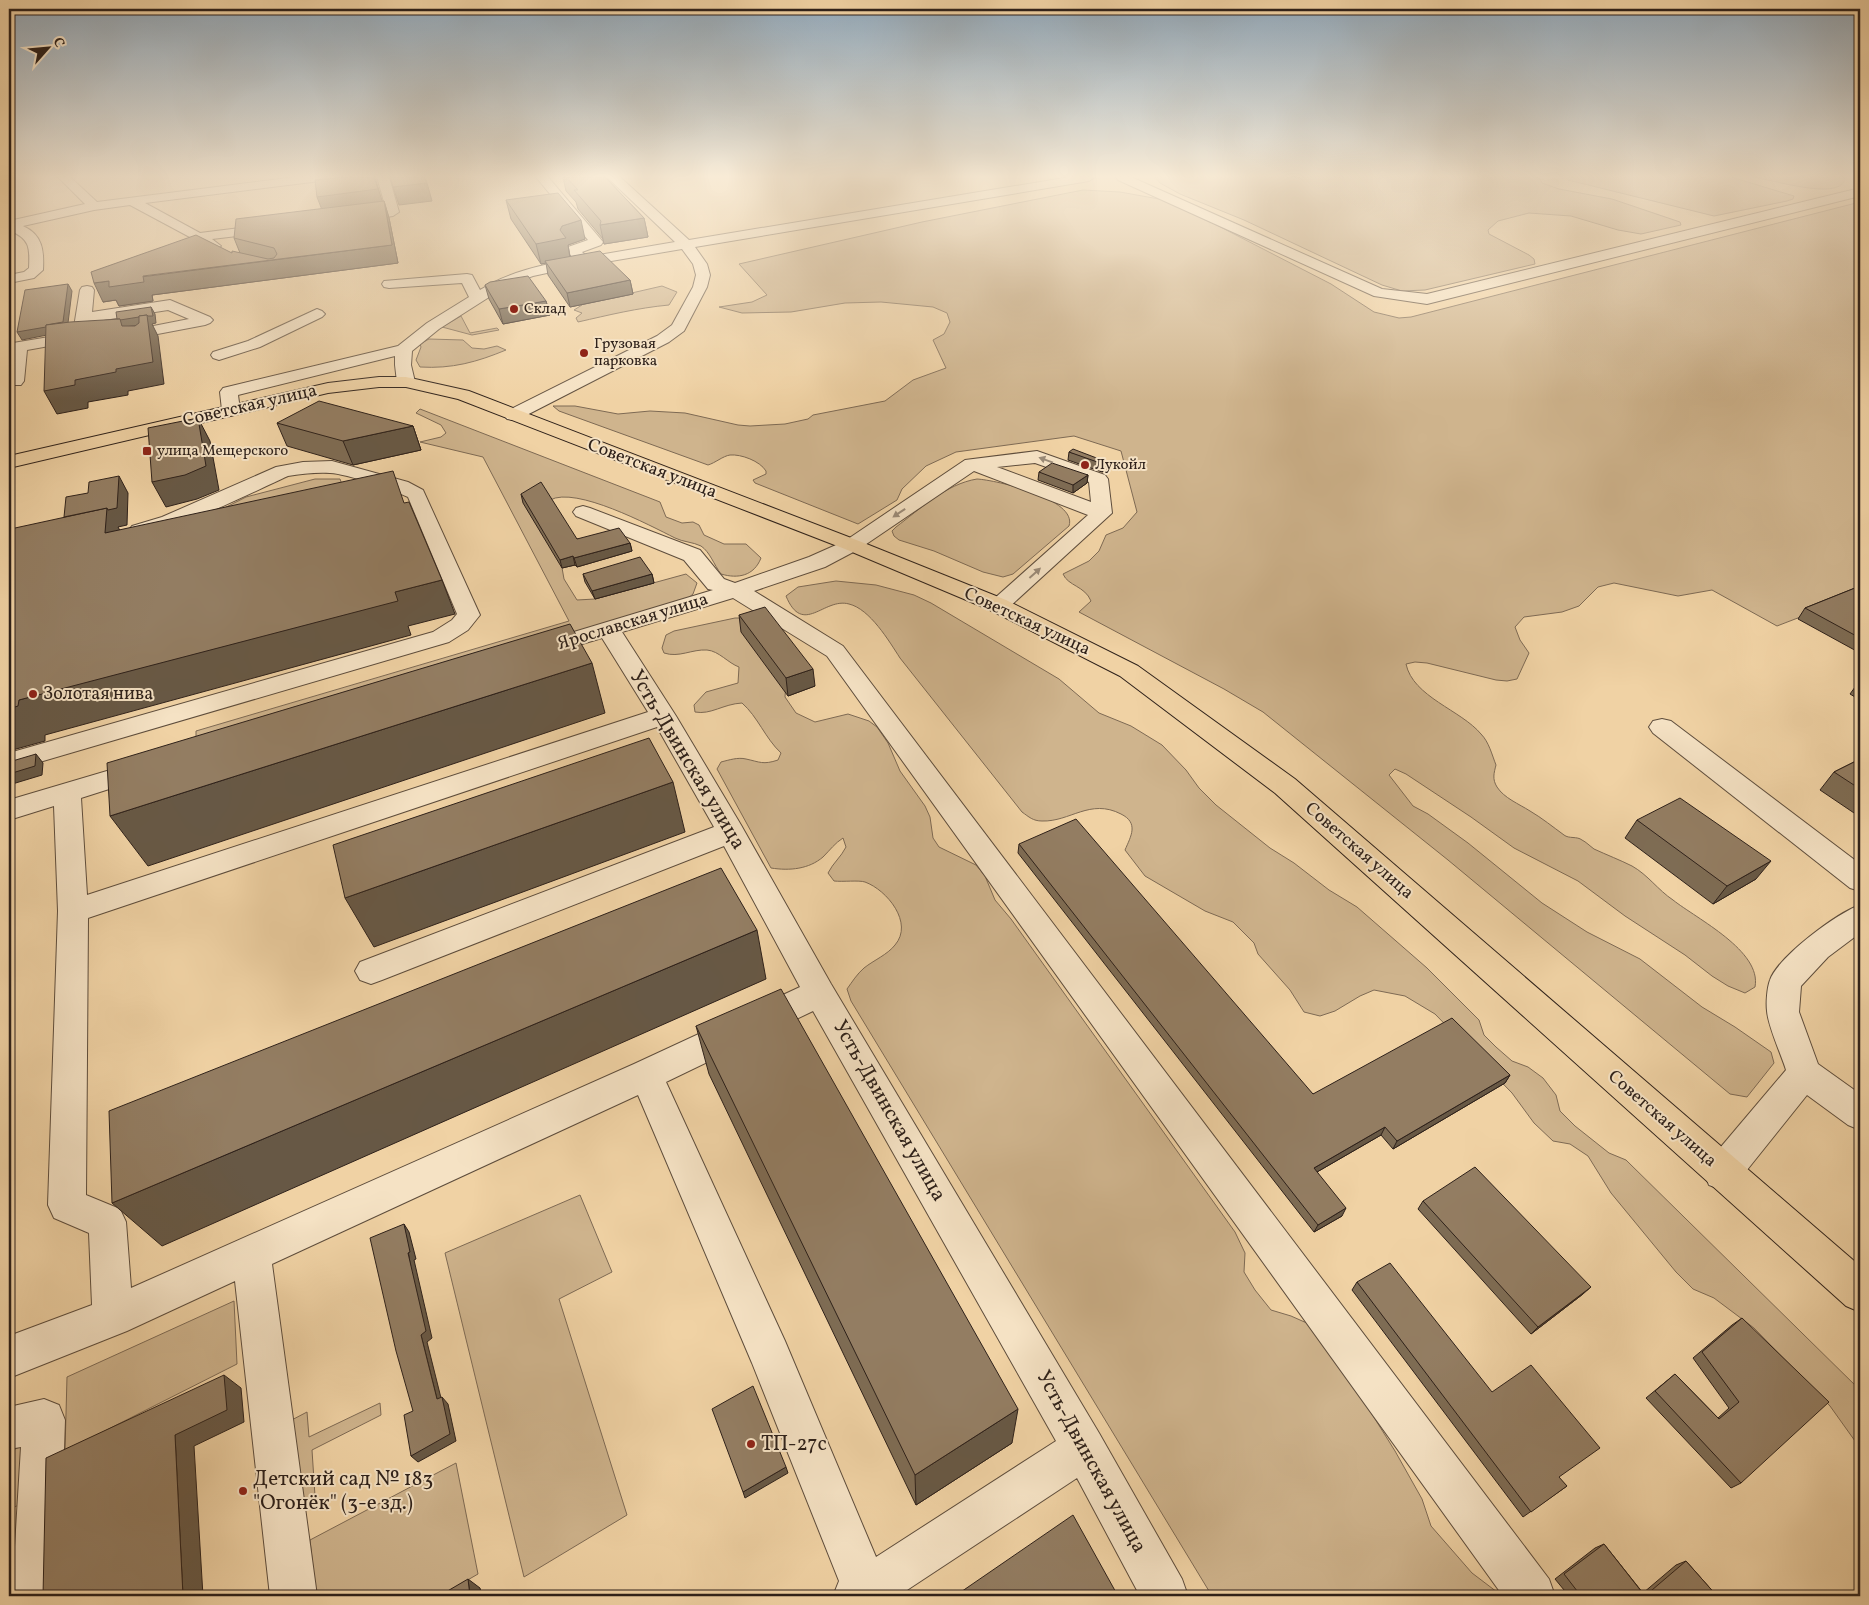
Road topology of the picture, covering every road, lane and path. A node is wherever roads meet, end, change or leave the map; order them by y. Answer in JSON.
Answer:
{"nodes":[{"id":1,"x":37,"y":252,"type":"edge"},
{"id":2,"x":224,"y":252,"type":"edge"},
{"id":3,"x":575,"y":252,"type":"edge"},
{"id":4,"x":644,"y":252,"type":"edge"},
{"id":5,"x":691,"y":252,"type":"edge"},
{"id":6,"x":1287,"y":252,"type":"edge"},
{"id":7,"x":1618,"y":252,"type":"edge"},
{"id":8,"x":229,"y":255,"type":"edge"},
{"id":9,"x":583,"y":262,"type":"junction"},
{"id":10,"x":9,"y":279,"type":"edge"},
{"id":11,"x":389,"y":284,"type":"dead end"},
{"id":12,"x":87,"y":290,"type":"dead end"},
{"id":13,"x":477,"y":299,"type":"junction"},
{"id":14,"x":317,"y":314,"type":"dead end"},
{"id":15,"x":83,"y":318,"type":"junction"},
{"id":16,"x":120,"y":334,"type":"edge"},
{"id":17,"x":100,"y":335,"type":"edge"},
{"id":18,"x":81,"y":336,"type":"junction"},
{"id":19,"x":212,"y":338,"type":"junction"},
{"id":20,"x":404,"y":349,"type":"junction"},
{"id":21,"x":15,"y":381,"type":"dead end"},
{"id":22,"x":406,"y":382,"type":"junction"},
{"id":23,"x":230,"y":401,"type":"junction"},
{"id":24,"x":513,"y":415,"type":"junction"},
{"id":25,"x":9,"y":462,"type":"edge"},
{"id":26,"x":972,"y":464,"type":"junction"},
{"id":27,"x":1102,"y":505,"type":"junction"},
{"id":28,"x":583,"y":512,"type":"dead end"},
{"id":29,"x":120,"y":534,"type":"edge"},
{"id":30,"x":852,"y":545,"type":"junction"},
{"id":31,"x":736,"y":590,"type":"junction"},
{"id":32,"x":998,"y":605,"type":"junction"},
{"id":33,"x":608,"y":629,"type":"junction"},
{"id":34,"x":522,"y":655,"type":"edge"},
{"id":35,"x":663,"y":716,"type":"junction"},
{"id":36,"x":1662,"y":727,"type":"dead end"},
{"id":37,"x":9,"y":762,"type":"edge"},
{"id":38,"x":162,"y":763,"type":"edge"},
{"id":39,"x":67,"y":792,"type":"junction"},
{"id":40,"x":9,"y":810,"type":"edge"},
{"id":41,"x":732,"y":832,"type":"junction"},
{"id":42,"x":1860,"y":880,"type":"edge"},
{"id":43,"x":73,"y":911,"type":"junction"},
{"id":44,"x":1860,"y":917,"type":"edge"},
{"id":45,"x":371,"y":971,"type":"dead end"},
{"id":46,"x":820,"y":993,"type":"junction"},
{"id":47,"x":1804,"y":1073,"type":"junction"},
{"id":48,"x":646,"y":1075,"type":"junction"},
{"id":49,"x":1860,"y":1114,"type":"edge"},
{"id":50,"x":1722,"y":1173,"type":"junction"},
{"id":51,"x":251,"y":1253,"type":"junction"},
{"id":52,"x":1860,"y":1292,"type":"edge"},
{"id":53,"x":114,"y":1317,"type":"junction"},
{"id":54,"x":9,"y":1357,"type":"edge"},
{"id":55,"x":9,"y":1428,"type":"edge"},
{"id":56,"x":1084,"y":1448,"type":"junction"},
{"id":57,"x":861,"y":1593,"type":"edge"},
{"id":58,"x":35,"y":1596,"type":"edge"},
{"id":59,"x":294,"y":1596,"type":"edge"},
{"id":60,"x":1165,"y":1596,"type":"edge"},
{"id":61,"x":1532,"y":1596,"type":"edge"}],
"edges":[{"from":1,"to":10,"type":"street"},
{"from":2,"to":8,"type":"street"},
{"from":3,"to":9,"type":"street"},
{"from":4,"to":9,"type":"street"},
{"from":5,"to":24,"type":"street"},
{"from":6,"to":7,"type":"street"},
{"from":9,"to":13,"type":"street"},
{"from":11,"to":13,"type":"street"},
{"from":12,"to":15,"type":"street"},
{"from":13,"to":20,"type":"street"},
{"from":14,"to":19,"type":"street"},
{"from":15,"to":18,"type":"street"},
{"from":15,"to":19,"type":"street"},
{"from":16,"to":19,"type":"street"},
{"from":17,"to":18,"type":"street"},
{"from":18,"to":21,"type":"street"},
{"from":19,"to":23,"type":"street"},
{"from":20,"to":22,"type":"street"},
{"from":20,"to":23,"type":"street"},
{"from":22,"to":23,"type":"main road","name":"Советская улица"},
{"from":22,"to":24,"type":"main road","name":"Советская улица"},
{"from":23,"to":25,"type":"main road","name":"Советская улица"},
{"from":24,"to":30,"type":"main road","name":"Советская улица"},
{"from":26,"to":27,"type":"street"},
{"from":27,"to":26,"type":"street","one_way":true},
{"from":26,"to":30,"type":"street","name":"Ярославская улица","one_way":true},
{"from":32,"to":27,"type":"street","one_way":true},
{"from":28,"to":31,"type":"street"},
{"from":29,"to":37,"type":"street"},
{"from":30,"to":31,"type":"street","name":"Ярославская улица"},
{"from":30,"to":32,"type":"main road","name":"Советская улица"},
{"from":31,"to":33,"type":"street","name":"Ярославская улица"},
{"from":31,"to":61,"type":"street"},
{"from":32,"to":50,"type":"main road","name":"Советская улица"},
{"from":33,"to":34,"type":"street","name":"Ярославская улица"},
{"from":33,"to":35,"type":"street","name":"Усть-Двинская улица"},
{"from":35,"to":41,"type":"street","name":"Усть-Двинская улица"},
{"from":35,"to":43,"type":"street"},
{"from":36,"to":42,"type":"street"},
{"from":38,"to":39,"type":"street"},
{"from":39,"to":40,"type":"street"},
{"from":39,"to":43,"type":"street"},
{"from":41,"to":45,"type":"street"},
{"from":41,"to":46,"type":"street","name":"Усть-Двинская улица"},
{"from":43,"to":53,"type":"street"},
{"from":44,"to":47,"type":"street"},
{"from":46,"to":48,"type":"street"},
{"from":46,"to":56,"type":"street","name":"Усть-Двинская улица"},
{"from":47,"to":49,"type":"street"},
{"from":47,"to":50,"type":"street"},
{"from":48,"to":51,"type":"street"},
{"from":48,"to":57,"type":"street"},
{"from":50,"to":52,"type":"main road","name":"Советская улица"},
{"from":51,"to":53,"type":"street"},
{"from":51,"to":59,"type":"street"},
{"from":53,"to":54,"type":"street"},
{"from":55,"to":58,"type":"street"},
{"from":56,"to":57,"type":"street"},
{"from":56,"to":60,"type":"street","name":"Усть-Двинская улица"}]}
